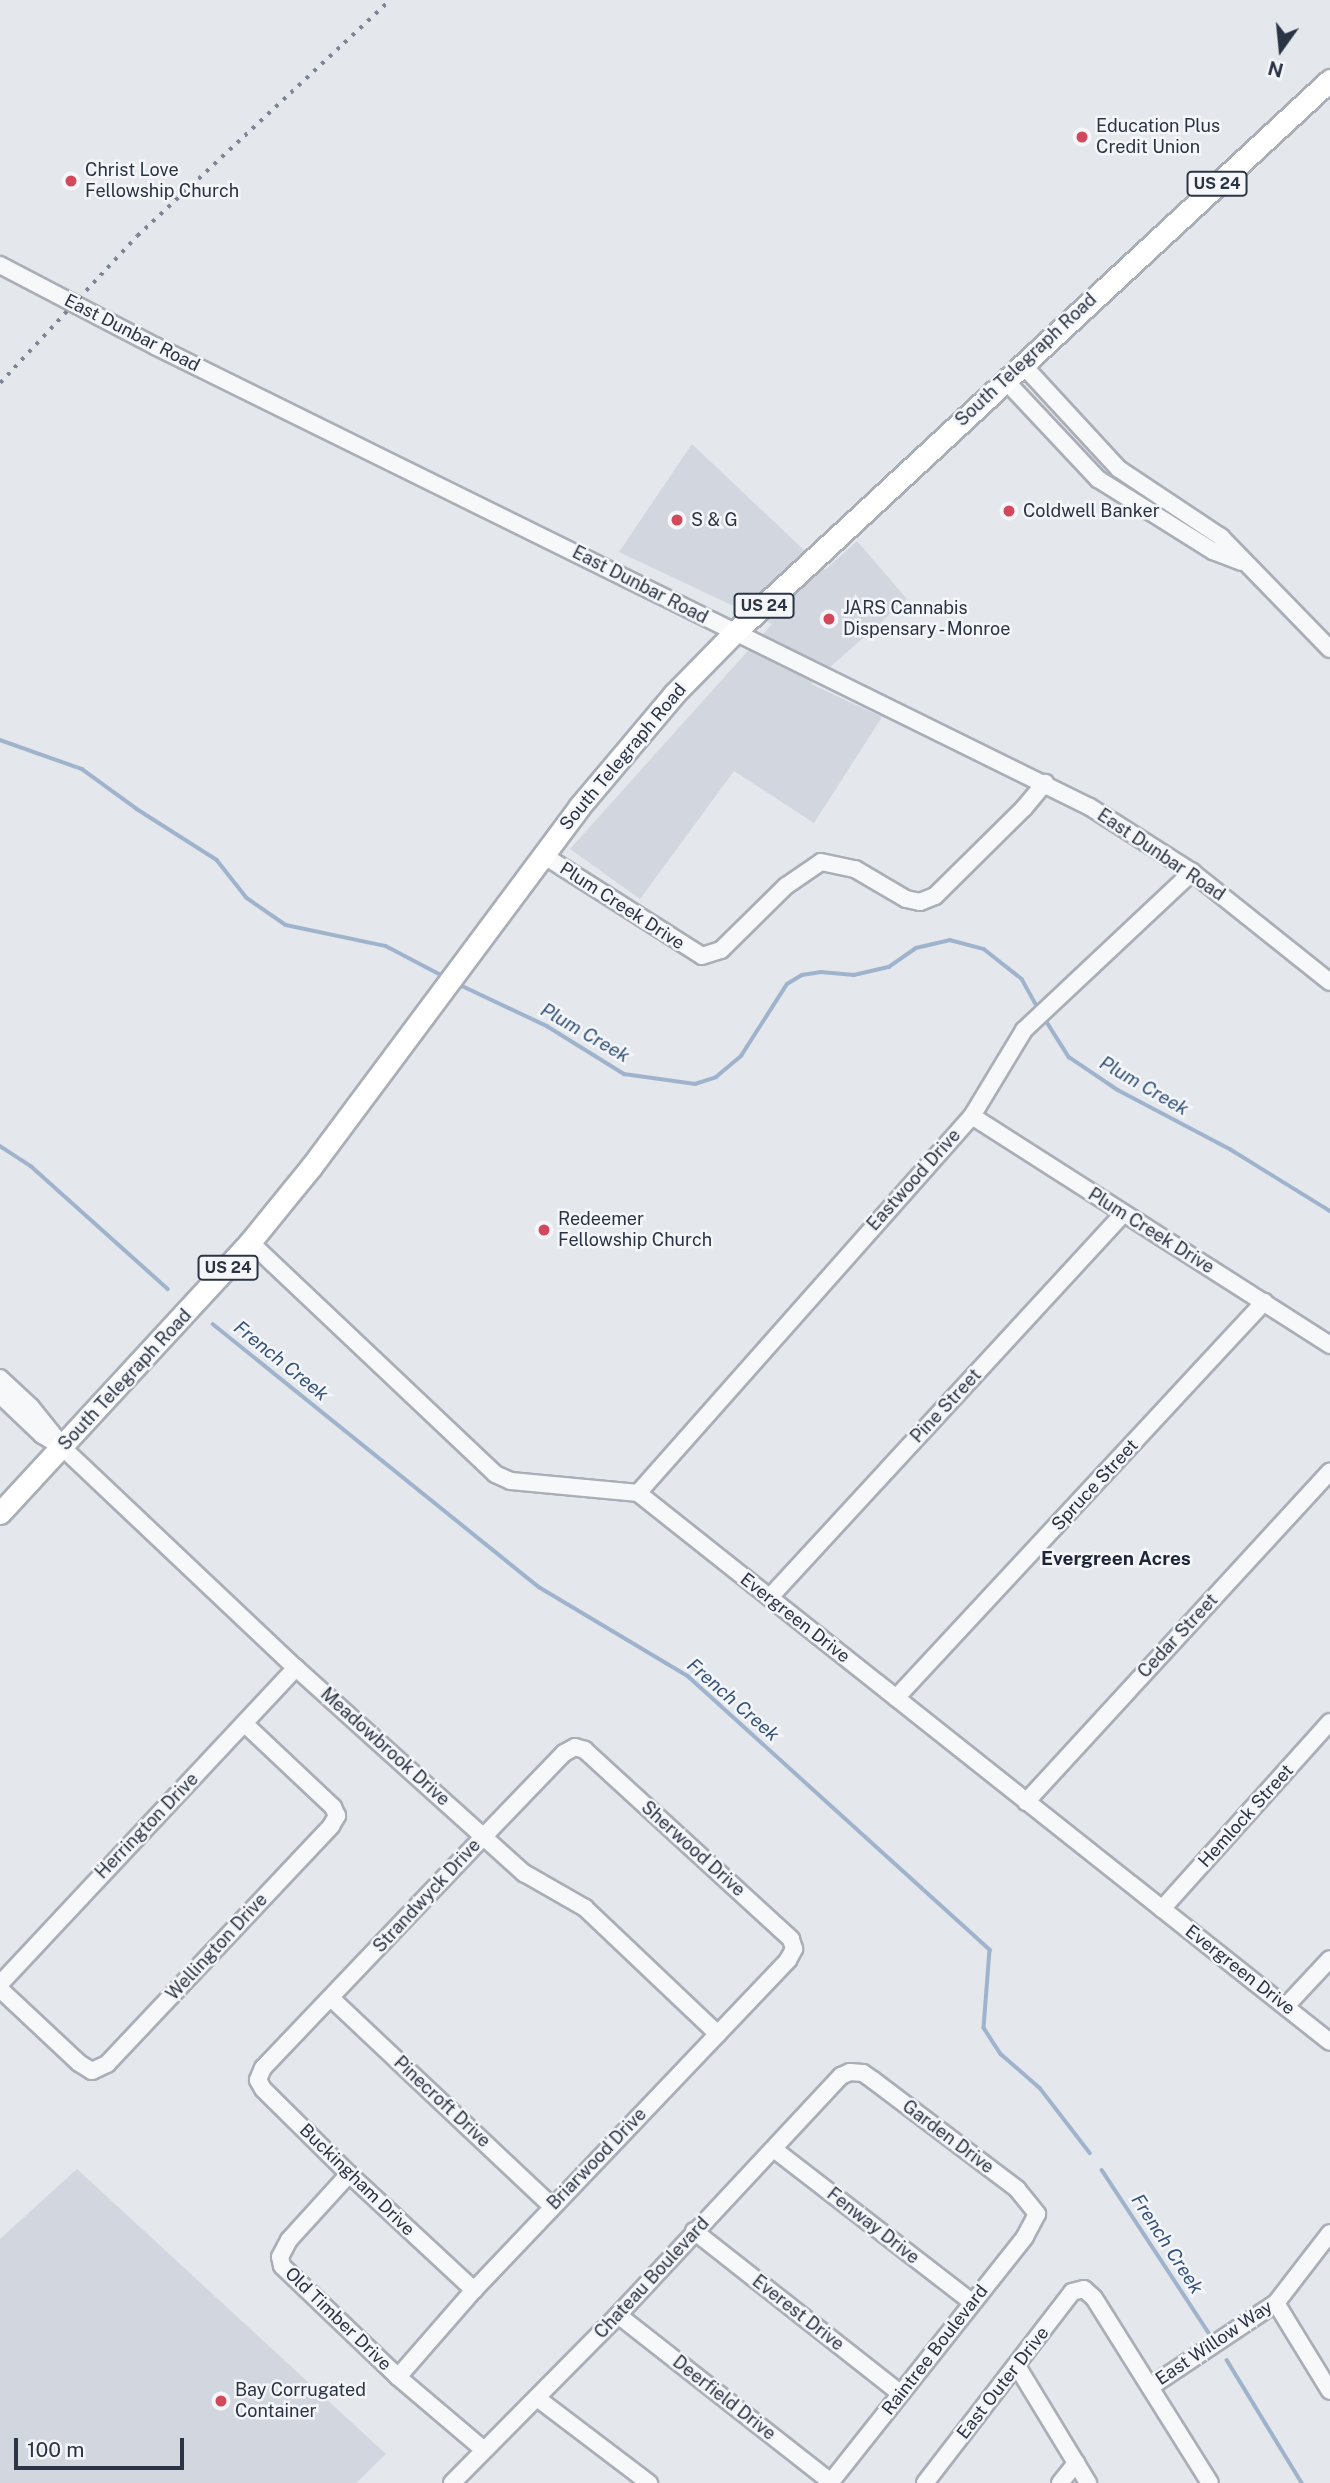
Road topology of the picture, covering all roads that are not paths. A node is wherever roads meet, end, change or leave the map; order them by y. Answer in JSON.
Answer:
{"nodes":[{"id":1,"x":1330,"y":80,"type":"edge"},
{"id":2,"x":0,"y":265,"type":"edge"},
{"id":3,"x":1022,"y":364,"type":"junction"},
{"id":4,"x":1005,"y":380,"type":"junction"},
{"id":5,"x":1245,"y":564,"type":"junction"},
{"id":6,"x":734,"y":633,"type":"junction"},
{"id":7,"x":1330,"y":649,"type":"edge"},
{"id":8,"x":1045,"y":783,"type":"junction"},
{"id":9,"x":543,"y":855,"type":"junction"},
{"id":10,"x":1192,"y":872,"type":"junction"},
{"id":11,"x":1330,"y":982,"type":"edge"},
{"id":12,"x":972,"y":1115,"type":"junction"},
{"id":13,"x":1123,"y":1214,"type":"junction"},
{"id":14,"x":250,"y":1242,"type":"junction"},
{"id":15,"x":1264,"y":1302,"type":"junction"},
{"id":16,"x":1330,"y":1345,"type":"edge"},
{"id":17,"x":0,"y":1378,"type":"edge"},
{"id":18,"x":0,"y":1395,"type":"edge"},
{"id":19,"x":62,"y":1447,"type":"junction"},
{"id":20,"x":1330,"y":1471,"type":"edge"},
{"id":21,"x":638,"y":1493,"type":"junction"},
{"id":22,"x":0,"y":1513,"type":"edge"},
{"id":23,"x":770,"y":1597,"type":"junction"},
{"id":24,"x":296,"y":1668,"type":"junction"},
{"id":25,"x":896,"y":1698,"type":"junction"},
{"id":26,"x":1330,"y":1722,"type":"edge"},
{"id":27,"x":245,"y":1724,"type":"junction"},
{"id":28,"x":592,"y":1757,"type":"joint"},
{"id":29,"x":1026,"y":1802,"type":"junction"},
{"id":30,"x":484,"y":1836,"type":"junction"},
{"id":31,"x":1162,"y":1909,"type":"junction"},
{"id":32,"x":792,"y":1943,"type":"joint"},
{"id":33,"x":1330,"y":1959,"type":"edge"},
{"id":34,"x":0,"y":1986,"type":"edge"},
{"id":35,"x":332,"y":1999,"type":"junction"},
{"id":36,"x":1286,"y":2006,"type":"junction"},
{"id":37,"x":718,"y":2034,"type":"junction"},
{"id":38,"x":1330,"y":2042,"type":"edge"},
{"id":39,"x":268,"y":2063,"type":"joint"},
{"id":40,"x":850,"y":2072,"type":"joint"},
{"id":41,"x":775,"y":2150,"type":"junction"},
{"id":42,"x":349,"y":2174,"type":"junction"},
{"id":43,"x":552,"y":2206,"type":"junction"},
{"id":44,"x":1037,"y":2214,"type":"joint"},
{"id":45,"x":694,"y":2231,"type":"junction"},
{"id":46,"x":1330,"y":2233,"type":"edge"},
{"id":47,"x":474,"y":2290,"type":"junction"},
{"id":48,"x":972,"y":2302,"type":"junction"},
{"id":49,"x":1276,"y":2302,"type":"junction"},
{"id":50,"x":618,"y":2315,"type":"junction"},
{"id":51,"x":1017,"y":2366,"type":"junction"},
{"id":52,"x":398,"y":2377,"type":"junction"},
{"id":53,"x":1150,"y":2387,"type":"junction"},
{"id":54,"x":1330,"y":2391,"type":"edge"},
{"id":55,"x":901,"y":2394,"type":"junction"},
{"id":56,"x":537,"y":2398,"type":"junction"},
{"id":57,"x":484,"y":2450,"type":"junction"},
{"id":58,"x":1076,"y":2463,"type":"junction"},
{"id":59,"x":456,"y":2482,"type":"edge"},
{"id":60,"x":830,"y":2482,"type":"edge"},
{"id":61,"x":649,"y":2483,"type":"edge"},
{"id":62,"x":925,"y":2483,"type":"edge"},
{"id":63,"x":1060,"y":2483,"type":"edge"},
{"id":64,"x":1088,"y":2483,"type":"edge"},
{"id":65,"x":1210,"y":2483,"type":"edge"}],
"edges":[{"from":1,"to":3,"type":"main road","name":"South Telegraph Road","number":"US 24"},
{"from":2,"to":6,"type":"street","name":"East Dunbar Road"},
{"from":3,"to":4,"type":"main road","name":"South Telegraph Road","number":"US 24"},
{"from":3,"to":5,"type":"street"},
{"from":4,"to":5,"type":"street"},
{"from":4,"to":6,"type":"main road","name":"South Telegraph Road","number":"US 24"},
{"from":5,"to":7,"type":"street"},
{"from":6,"to":8,"type":"street","name":"East Dunbar Road"},
{"from":6,"to":9,"type":"main road","name":"South Telegraph Road","number":"US 24"},
{"from":8,"to":9,"type":"street","name":"Plum Creek Drive"},
{"from":8,"to":10,"type":"street","name":"East Dunbar Road"},
{"from":9,"to":14,"type":"main road","name":"South Telegraph Road","number":"US 24"},
{"from":10,"to":11,"type":"street","name":"East Dunbar Road"},
{"from":10,"to":12,"type":"street","name":"Eastwood Drive"},
{"from":12,"to":13,"type":"street","name":"Plum Creek Drive"},
{"from":12,"to":21,"type":"street","name":"Eastwood Drive"},
{"from":13,"to":15,"type":"street","name":"Plum Creek Drive"},
{"from":13,"to":23,"type":"street","name":"Pine Street"},
{"from":14,"to":19,"type":"main road","name":"South Telegraph Road","number":"US 24"},
{"from":14,"to":21,"type":"street"},
{"from":15,"to":16,"type":"street","name":"Plum Creek Drive"},
{"from":15,"to":25,"type":"street","name":"Spruce Street"},
{"from":17,"to":19,"type":"street"},
{"from":18,"to":19,"type":"street"},
{"from":19,"to":22,"type":"main road","name":"South Telegraph Road","number":"US 24"},
{"from":19,"to":24,"type":"street","name":"Meadowbrook Drive"},
{"from":20,"to":29,"type":"street","name":"Cedar Street"},
{"from":21,"to":23,"type":"street","name":"Evergreen Drive"},
{"from":23,"to":25,"type":"street","name":"Evergreen Drive"},
{"from":24,"to":27,"type":"street","name":"Herrington Drive"},
{"from":24,"to":30,"type":"street","name":"Meadowbrook Drive"},
{"from":25,"to":29,"type":"street","name":"Evergreen Drive"},
{"from":26,"to":31,"type":"street","name":"Hemlock Street"},
{"from":27,"to":34,"type":"street","name":"Herrington Drive"},
{"from":27,"to":34,"type":"street","name":"Wellington Drive"},
{"from":28,"to":30,"type":"street","name":"Strandwyck Drive"},
{"from":28,"to":32,"type":"street","name":"Sherwood Drive"},
{"from":29,"to":31,"type":"street","name":"Evergreen Drive"},
{"from":30,"to":35,"type":"street","name":"Strandwyck Drive"},
{"from":30,"to":37,"type":"street","name":"Meadowbrook Drive"},
{"from":31,"to":36,"type":"street","name":"Evergreen Drive"},
{"from":32,"to":37,"type":"street","name":"Briarwood Drive"},
{"from":33,"to":36,"type":"street"},
{"from":35,"to":39,"type":"street","name":"Strandwyck Drive"},
{"from":35,"to":43,"type":"street","name":"Pinecroft Drive"},
{"from":36,"to":38,"type":"street","name":"Evergreen Drive"},
{"from":37,"to":43,"type":"street","name":"Briarwood Drive"},
{"from":39,"to":42,"type":"street","name":"Buckingham Drive"},
{"from":40,"to":41,"type":"street","name":"Chateau Boulevard"},
{"from":40,"to":44,"type":"street","name":"Garden Drive"},
{"from":41,"to":45,"type":"street","name":"Chateau Boulevard"},
{"from":41,"to":48,"type":"street","name":"Fenway Drive"},
{"from":42,"to":47,"type":"street","name":"Buckingham Drive"},
{"from":42,"to":52,"type":"street","name":"Old Timber Drive"},
{"from":43,"to":47,"type":"street","name":"Briarwood Drive"},
{"from":44,"to":48,"type":"street","name":"Raintree Boulevard"},
{"from":45,"to":50,"type":"street","name":"Chateau Boulevard"},
{"from":45,"to":55,"type":"street","name":"Everest Drive"},
{"from":46,"to":49,"type":"street","name":"East Willow Way"},
{"from":47,"to":52,"type":"street","name":"Briarwood Drive"},
{"from":48,"to":55,"type":"street","name":"Raintree Boulevard"},
{"from":49,"to":53,"type":"street","name":"East Willow Way"},
{"from":49,"to":54,"type":"street"},
{"from":50,"to":56,"type":"street","name":"Chateau Boulevard"},
{"from":50,"to":60,"type":"street","name":"Deerfield Drive"},
{"from":51,"to":53,"type":"street","name":"East Outer Drive"},
{"from":51,"to":58,"type":"street"},
{"from":51,"to":62,"type":"street","name":"East Outer Drive"},
{"from":52,"to":57,"type":"street","name":"Old Timber Drive"},
{"from":53,"to":65,"type":"street"},
{"from":55,"to":60,"type":"street","name":"Raintree Boulevard"},
{"from":56,"to":57,"type":"street","name":"Chateau Boulevard"},
{"from":56,"to":61,"type":"street"},
{"from":57,"to":59,"type":"street","name":"Chateau Boulevard"},
{"from":58,"to":63,"type":"street"},
{"from":58,"to":64,"type":"street"}]}
